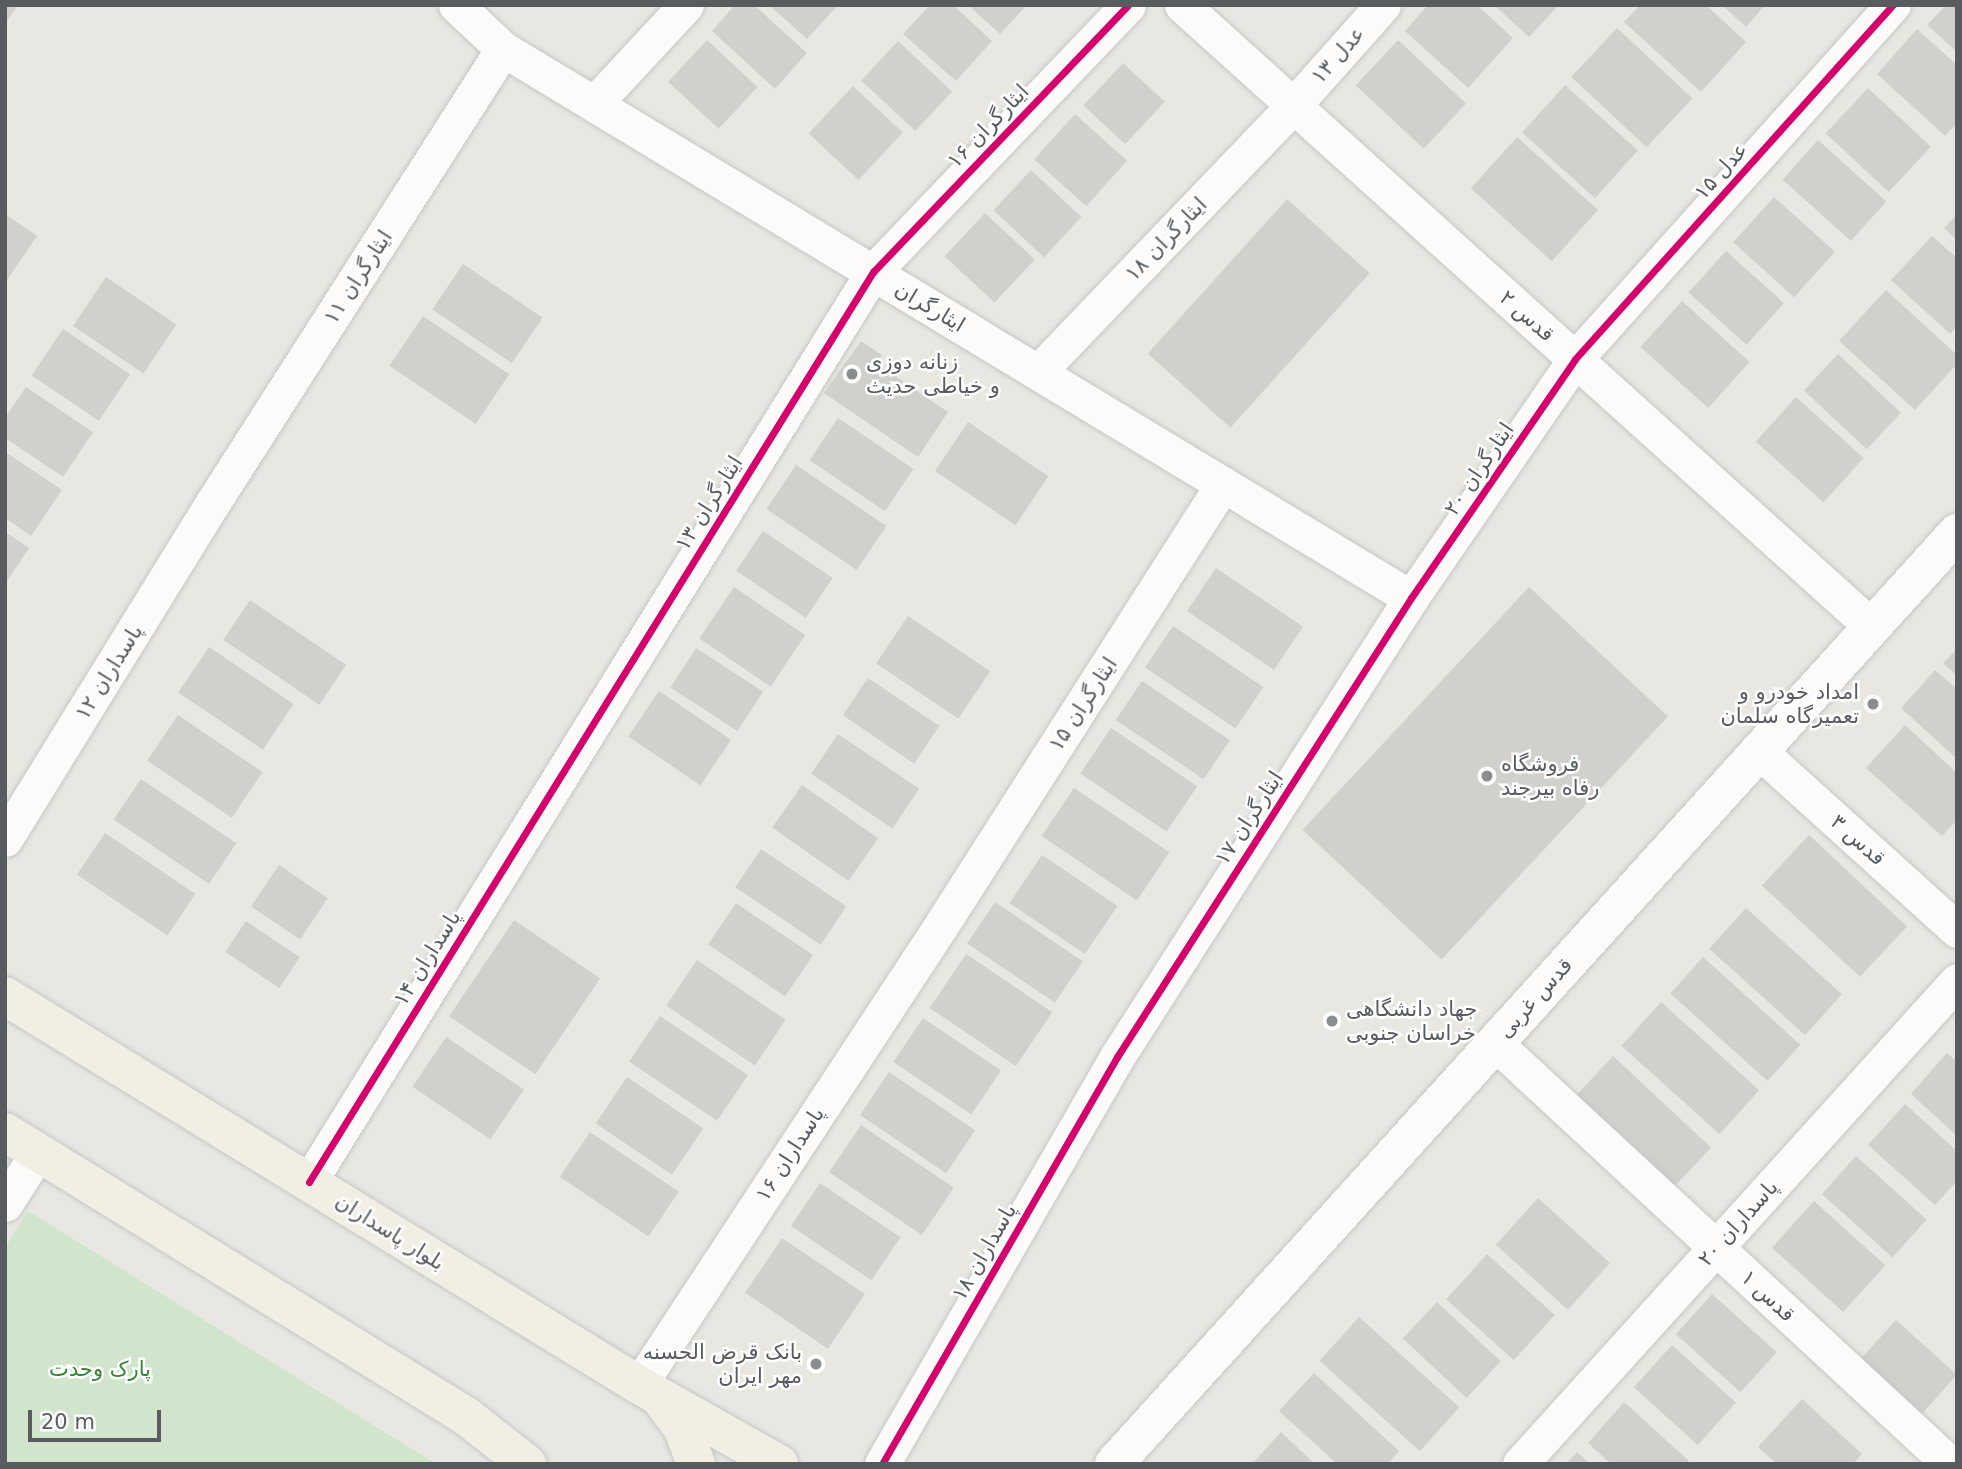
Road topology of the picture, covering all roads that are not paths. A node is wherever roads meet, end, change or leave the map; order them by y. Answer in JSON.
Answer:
{"nodes":[{"id":1,"x":456,"y":5,"type":"edge"},
{"id":2,"x":686,"y":5,"type":"edge"},
{"id":3,"x":1128,"y":5,"type":"edge"},
{"id":4,"x":1182,"y":5,"type":"edge"},
{"id":5,"x":1383,"y":5,"type":"edge"},
{"id":6,"x":1893,"y":5,"type":"edge"},
{"id":7,"x":503,"y":49,"type":"junction"},
{"id":8,"x":594,"y":104,"type":"junction"},
{"id":9,"x":1293,"y":106,"type":"junction"},
{"id":10,"x":873,"y":272,"type":"junction"},
{"id":11,"x":1575,"y":359,"type":"junction"},
{"id":12,"x":1038,"y":372,"type":"junction"},
{"id":13,"x":1223,"y":484,"type":"junction"},
{"id":14,"x":212,"y":505,"type":"joint"},
{"id":15,"x":1957,"y":533,"type":"edge"},
{"id":16,"x":1411,"y":598,"type":"junction"},
{"id":17,"x":1872,"y":627,"type":"junction"},
{"id":18,"x":1759,"y":751,"type":"junction"},
{"id":19,"x":576,"y":752,"type":"joint"},
{"id":20,"x":5,"y":839,"type":"edge"},
{"id":21,"x":942,"y":924,"type":"joint"},
{"id":22,"x":1957,"y":930,"type":"edge"},
{"id":23,"x":1957,"y":982,"type":"edge"},
{"id":24,"x":5,"y":996,"type":"edge"},
{"id":25,"x":1495,"y":1044,"type":"junction"},
{"id":26,"x":1117,"y":1057,"type":"joint"},
{"id":27,"x":5,"y":1132,"type":"edge"},
{"id":28,"x":38,"y":1152,"type":"junction"},
{"id":29,"x":309,"y":1182,"type":"junction"},
{"id":30,"x":5,"y":1204,"type":"edge"},
{"id":31,"x":1716,"y":1248,"type":"junction"},
{"id":32,"x":649,"y":1391,"type":"junction"},
{"id":33,"x":527,"y":1464,"type":"edge"},
{"id":34,"x":696,"y":1464,"type":"edge"},
{"id":35,"x":779,"y":1464,"type":"edge"},
{"id":36,"x":882,"y":1464,"type":"edge"},
{"id":37,"x":1114,"y":1464,"type":"edge"},
{"id":38,"x":1520,"y":1464,"type":"edge"},
{"id":39,"x":1950,"y":1464,"type":"edge"}],
"edges":[{"from":1,"to":7,"type":"street","name":"ایثارگران"},
{"from":2,"to":8,"type":"street"},
{"from":3,"to":10,"type":"street","name":"ایثارگران ۱۶"},
{"from":4,"to":9,"type":"street","name":"قدس ۲"},
{"from":5,"to":9,"type":"street","name":"عدل ۱۳"},
{"from":6,"to":11,"type":"street","name":"عدل ۱۵"},
{"from":7,"to":8,"type":"street","name":"ایثارگران"},
{"from":7,"to":14,"type":"street","name":"ایثارگران ۱۱"},
{"from":8,"to":10,"type":"street","name":"ایثارگران"},
{"from":9,"to":11,"type":"street","name":"قدس ۲"},
{"from":9,"to":12,"type":"street","name":"ایثارگران ۱۸"},
{"from":10,"to":12,"type":"street","name":"ایثارگران"},
{"from":10,"to":19,"type":"street","name":"ایثارگران ۱۳"},
{"from":11,"to":16,"type":"street","name":"ایثارگران ۲۰"},
{"from":11,"to":17,"type":"street","name":"قدس ۲"},
{"from":12,"to":13,"type":"street","name":"ایثارگران"},
{"from":13,"to":16,"type":"street","name":"ایثارگران"},
{"from":13,"to":21,"type":"street","name":"ایثارگران ۱۵"},
{"from":14,"to":20,"type":"street","name":"پاسداران ۱۲"},
{"from":15,"to":17,"type":"street","name":"قدس غربی"},
{"from":16,"to":26,"type":"street","name":"ایثارگران ۱۷"},
{"from":17,"to":18,"type":"street","name":"قدس غربی"},
{"from":18,"to":22,"type":"street","name":"قدس ۳"},
{"from":18,"to":25,"type":"street","name":"قدس غربی"},
{"from":19,"to":29,"type":"street","name":"پاسداران ۱۴"},
{"from":21,"to":32,"type":"street","name":"پاسداران ۱۶"},
{"from":23,"to":31,"type":"street","name":"پاسداران ۲۰"},
{"from":24,"to":29,"type":"main road","name":"بلوار پاسداران"},
{"from":25,"to":31,"type":"street","name":"قدس ۱"},
{"from":25,"to":37,"type":"street","name":"قدس غربی"},
{"from":26,"to":36,"type":"street","name":"پاسداران ۱۸"},
{"from":27,"to":28,"type":"main road"},
{"from":28,"to":30,"type":"street"},
{"from":28,"to":33,"type":"main road"},
{"from":29,"to":32,"type":"main road","name":"بلوار پاسداران"},
{"from":31,"to":38,"type":"street","name":"پاسداران ۲۰"},
{"from":31,"to":39,"type":"street","name":"قدس ۱"},
{"from":32,"to":34,"type":"main road"},
{"from":32,"to":35,"type":"main road","name":"بلوار پاسداران"}]}
